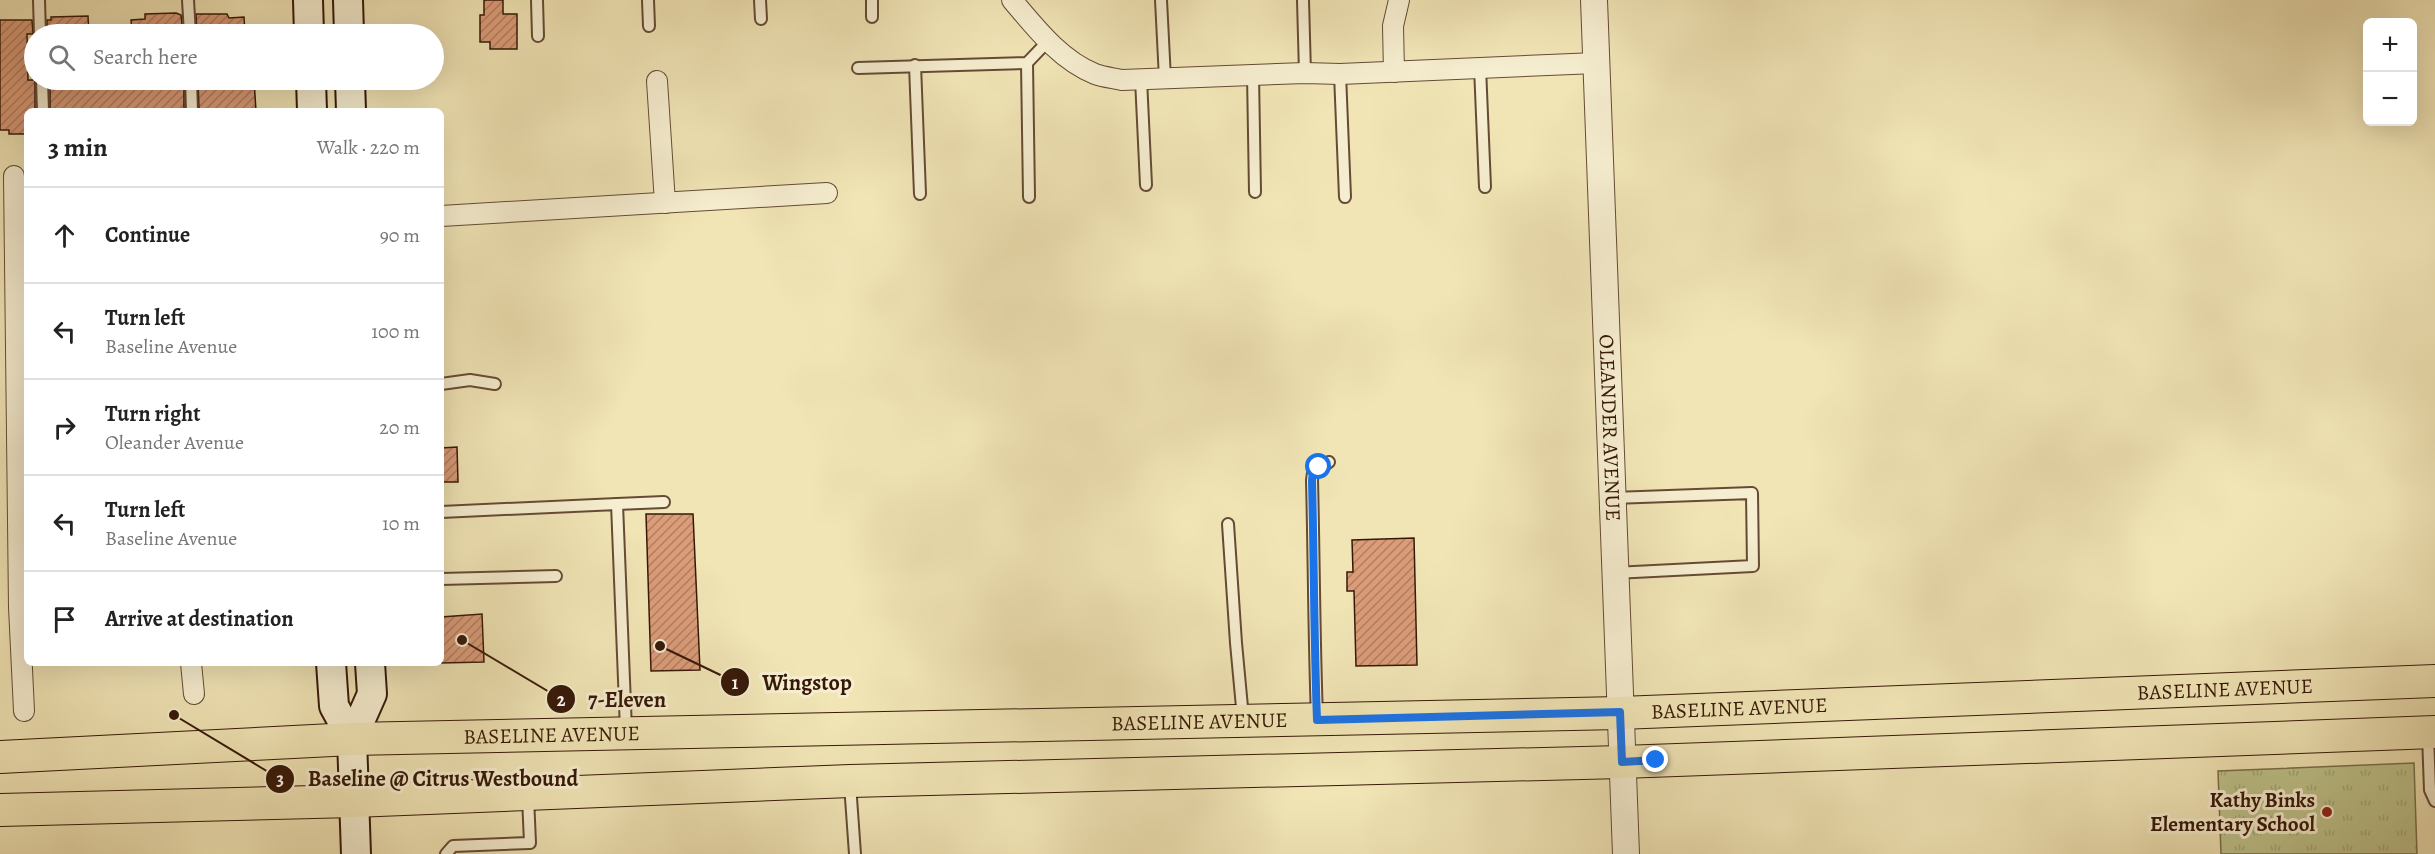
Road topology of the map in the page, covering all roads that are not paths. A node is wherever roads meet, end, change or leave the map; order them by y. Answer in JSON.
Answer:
{"nodes":[{"id":1,"x":39,"y":0,"type":"edge"},
{"id":2,"x":188,"y":0,"type":"edge"},
{"id":3,"x":308,"y":0,"type":"edge"},
{"id":4,"x":348,"y":0,"type":"edge"},
{"id":5,"x":537,"y":0,"type":"edge"},
{"id":6,"x":648,"y":0,"type":"edge"},
{"id":7,"x":760,"y":0,"type":"edge"},
{"id":8,"x":872,"y":0,"type":"edge"},
{"id":9,"x":1012,"y":0,"type":"edge"},
{"id":10,"x":1161,"y":0,"type":"edge"},
{"id":11,"x":1303,"y":0,"type":"edge"},
{"id":12,"x":1399,"y":0,"type":"edge"},
{"id":13,"x":1594,"y":0,"type":"edge"},
{"id":14,"x":872,"y":16,"type":"dead end"},
{"id":15,"x":761,"y":20,"type":"dead end"},
{"id":16,"x":40,"y":24,"type":"edge"},
{"id":17,"x":189,"y":24,"type":"edge"},
{"id":18,"x":309,"y":24,"type":"edge"},
{"id":19,"x":349,"y":24,"type":"edge"},
{"id":20,"x":649,"y":26,"type":"dead end"},
{"id":21,"x":538,"y":36,"type":"dead end"},
{"id":22,"x":1047,"y":41,"type":"junction"},
{"id":23,"x":1027,"y":63,"type":"junction"},
{"id":24,"x":1596,"y":63,"type":"junction"},
{"id":25,"x":915,"y":65,"type":"junction"},
{"id":26,"x":1480,"y":67,"type":"junction"},
{"id":27,"x":858,"y":68,"type":"dead end"},
{"id":28,"x":1394,"y":72,"type":"junction"},
{"id":29,"x":1305,"y":73,"type":"junction"},
{"id":30,"x":1253,"y":75,"type":"junction"},
{"id":31,"x":1340,"y":75,"type":"junction"},
{"id":32,"x":1165,"y":79,"type":"junction"},
{"id":33,"x":1141,"y":80,"type":"junction"},
{"id":34,"x":657,"y":81,"type":"dead end"},
{"id":35,"x":42,"y":90,"type":"edge"},
{"id":36,"x":191,"y":90,"type":"edge"},
{"id":37,"x":311,"y":90,"type":"edge"},
{"id":38,"x":350,"y":90,"type":"edge"},
{"id":39,"x":43,"y":108,"type":"edge"},
{"id":40,"x":192,"y":108,"type":"edge"},
{"id":41,"x":312,"y":108,"type":"edge"},
{"id":42,"x":351,"y":108,"type":"edge"},
{"id":43,"x":14,"y":176,"type":"dead end"},
{"id":44,"x":1146,"y":185,"type":"dead end"},
{"id":45,"x":1485,"y":187,"type":"dead end"},
{"id":46,"x":1256,"y":192,"type":"dead end"},
{"id":47,"x":827,"y":193,"type":"dead end"},
{"id":48,"x":920,"y":195,"type":"dead end"},
{"id":49,"x":1029,"y":197,"type":"dead end"},
{"id":50,"x":1345,"y":197,"type":"dead end"},
{"id":51,"x":665,"y":203,"type":"junction"},
{"id":52,"x":444,"y":216,"type":"edge"},
{"id":53,"x":14,"y":260,"type":"edge"},
{"id":54,"x":444,"y":384,"type":"edge"},
{"id":55,"x":495,"y":384,"type":"dead end"},
{"id":56,"x":1329,"y":462,"type":"dead end"},
{"id":57,"x":1611,"y":498,"type":"junction"},
{"id":58,"x":664,"y":502,"type":"dead end"},
{"id":59,"x":617,"y":504,"type":"junction"},
{"id":60,"x":444,"y":512,"type":"edge"},
{"id":61,"x":1228,"y":524,"type":"dead end"},
{"id":62,"x":1614,"y":573,"type":"junction"},
{"id":63,"x":556,"y":576,"type":"dead end"},
{"id":64,"x":444,"y":579,"type":"edge"},
{"id":65,"x":15,"y":607,"type":"edge"},
{"id":66,"x":191,"y":666,"type":"edge"},
{"id":67,"x":331,"y":666,"type":"edge"},
{"id":68,"x":370,"y":666,"type":"edge"},
{"id":69,"x":2435,"y":681,"type":"edge"},
{"id":70,"x":194,"y":694,"type":"dead end"},
{"id":71,"x":24,"y":711,"type":"dead end"},
{"id":72,"x":1620,"y":712,"type":"junction"},
{"id":73,"x":1317,"y":720,"type":"junction"},
{"id":74,"x":1244,"y":721,"type":"junction"},
{"id":75,"x":2431,"y":732,"type":"edge"},
{"id":76,"x":626,"y":733,"type":"junction"},
{"id":77,"x":352,"y":739,"type":"junction"},
{"id":78,"x":0,"y":758,"type":"edge"},
{"id":79,"x":1622,"y":762,"type":"junction"},
{"id":80,"x":850,"y":781,"type":"junction"},
{"id":81,"x":528,"y":793,"type":"junction"},
{"id":82,"x":354,"y":801,"type":"junction"},
{"id":83,"x":2435,"y":801,"type":"edge"},
{"id":84,"x":0,"y":810,"type":"edge"},
{"id":85,"x":530,"y":849,"type":"edge"},
{"id":86,"x":356,"y":854,"type":"edge"},
{"id":87,"x":446,"y":854,"type":"edge"},
{"id":88,"x":855,"y":854,"type":"edge"},
{"id":89,"x":1626,"y":854,"type":"edge"}],
"edges":[{"from":1,"to":16,"type":"lane"},
{"from":2,"to":17,"type":"lane"},
{"from":3,"to":18,"type":"main road"},
{"from":4,"to":19,"type":"main road"},
{"from":5,"to":21,"type":"lane"},
{"from":6,"to":20,"type":"lane"},
{"from":7,"to":15,"type":"lane"},
{"from":8,"to":14,"type":"lane"},
{"from":9,"to":22,"type":"street"},
{"from":10,"to":32,"type":"lane"},
{"from":11,"to":29,"type":"lane"},
{"from":12,"to":28,"type":"street"},
{"from":13,"to":24,"type":"street","name":"OLEANDER AVENUE"},
{"from":22,"to":23,"type":"lane"},
{"from":22,"to":33,"type":"street"},
{"from":23,"to":25,"type":"lane"},
{"from":23,"to":49,"type":"lane"},
{"from":24,"to":26,"type":"street"},
{"from":24,"to":57,"type":"street","name":"OLEANDER AVENUE"},
{"from":25,"to":27,"type":"lane"},
{"from":25,"to":48,"type":"lane"},
{"from":26,"to":28,"type":"street"},
{"from":26,"to":45,"type":"lane"},
{"from":28,"to":31,"type":"street"},
{"from":29,"to":30,"type":"street"},
{"from":29,"to":31,"type":"street"},
{"from":30,"to":32,"type":"street"},
{"from":30,"to":46,"type":"lane"},
{"from":31,"to":50,"type":"lane"},
{"from":32,"to":33,"type":"street"},
{"from":33,"to":44,"type":"lane"},
{"from":34,"to":51,"type":"street"},
{"from":35,"to":39,"type":"lane"},
{"from":36,"to":40,"type":"lane"},
{"from":37,"to":41,"type":"main road"},
{"from":38,"to":42,"type":"main road"},
{"from":43,"to":53,"type":"street"},
{"from":47,"to":51,"type":"street"},
{"from":51,"to":52,"type":"street"},
{"from":53,"to":65,"type":"street"},
{"from":54,"to":55,"type":"lane"},
{"from":56,"to":73,"type":"lane"},
{"from":57,"to":62,"type":"street","name":"OLEANDER AVENUE"},
{"from":57,"to":62,"type":"lane"},
{"from":58,"to":59,"type":"lane"},
{"from":59,"to":60,"type":"lane"},
{"from":59,"to":76,"type":"lane"},
{"from":61,"to":74,"type":"lane"},
{"from":62,"to":72,"type":"street","name":"OLEANDER AVENUE"},
{"from":63,"to":64,"type":"lane"},
{"from":65,"to":71,"type":"street"},
{"from":66,"to":70,"type":"street"},
{"from":67,"to":77,"type":"main road"},
{"from":68,"to":77,"type":"main road"},
{"from":69,"to":72,"type":"main road","name":"BASELINE AVENUE"},
{"from":72,"to":73,"type":"main road","name":"BASELINE AVENUE"},
{"from":72,"to":79,"type":"street","name":"OLEANDER AVENUE"},
{"from":73,"to":74,"type":"main road","name":"BASELINE AVENUE"},
{"from":74,"to":76,"type":"main road","name":"BASELINE AVENUE"},
{"from":75,"to":79,"type":"main road"},
{"from":75,"to":83,"type":"lane"},
{"from":76,"to":77,"type":"main road","name":"BASELINE AVENUE"},
{"from":77,"to":78,"type":"main road","name":"BASELINE AVENUE"},
{"from":77,"to":82,"type":"main road"},
{"from":79,"to":80,"type":"main road"},
{"from":79,"to":89,"type":"street","name":"OLEANDER AVENUE"},
{"from":80,"to":81,"type":"main road"},
{"from":80,"to":88,"type":"lane"},
{"from":81,"to":82,"type":"main road"},
{"from":81,"to":85,"type":"lane"},
{"from":82,"to":84,"type":"main road"},
{"from":82,"to":86,"type":"main road"},
{"from":85,"to":87,"type":"lane"}]}
